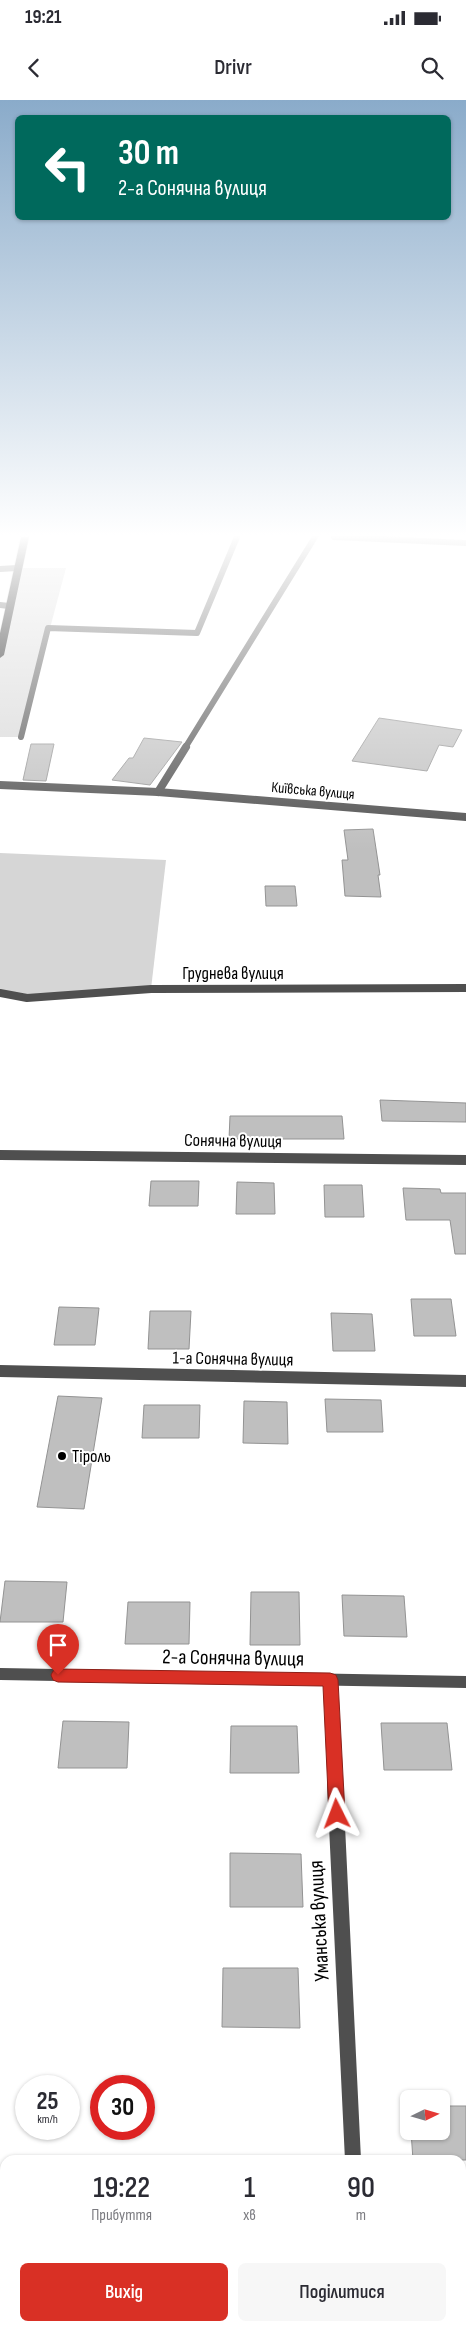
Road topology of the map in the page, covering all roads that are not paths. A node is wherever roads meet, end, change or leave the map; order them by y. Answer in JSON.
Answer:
{"nodes":[{"id":1,"x":1,"y":641,"type":"edge"},
{"id":2,"x":45,"y":641,"type":"edge"},
{"id":3,"x":252,"y":641,"type":"edge"},
{"id":4,"x":0,"y":655,"type":"edge"},
{"id":5,"x":21,"y":737,"type":"dead end"},
{"id":6,"x":0,"y":785,"type":"edge"},
{"id":7,"x":158,"y":792,"type":"junction"},
{"id":8,"x":466,"y":817,"type":"edge"},
{"id":9,"x":466,"y":988,"type":"edge"},
{"id":10,"x":0,"y":993,"type":"edge"},
{"id":11,"x":0,"y":1155,"type":"edge"},
{"id":12,"x":466,"y":1160,"type":"edge"},
{"id":13,"x":0,"y":1371,"type":"edge"},
{"id":14,"x":466,"y":1381,"type":"edge"},
{"id":15,"x":0,"y":1674,"type":"edge"},
{"id":16,"x":330,"y":1680,"type":"junction"},
{"id":17,"x":466,"y":1682,"type":"edge"},
{"id":18,"x":353,"y":2155,"type":"edge"}],
"edges":[{"from":1,"to":4,"type":"highway"},
{"from":2,"to":5,"type":"street"},
{"from":3,"to":7,"type":"street"},
{"from":6,"to":7,"type":"street","name":"Київська вулиця"},
{"from":7,"to":8,"type":"street","name":"Київська вулиця"},
{"from":9,"to":10,"type":"street","name":"Груднева вулиця"},
{"from":11,"to":12,"type":"street","name":"Сонячна вулиця"},
{"from":13,"to":14,"type":"street","name":"1-а Сонячна вулиця"},
{"from":15,"to":16,"type":"street","name":"2-а Сонячна вулиця"},
{"from":16,"to":17,"type":"street","name":"2-а Сонячна вулиця"},
{"from":16,"to":18,"type":"street","name":"Уманська вулиця"}]}
